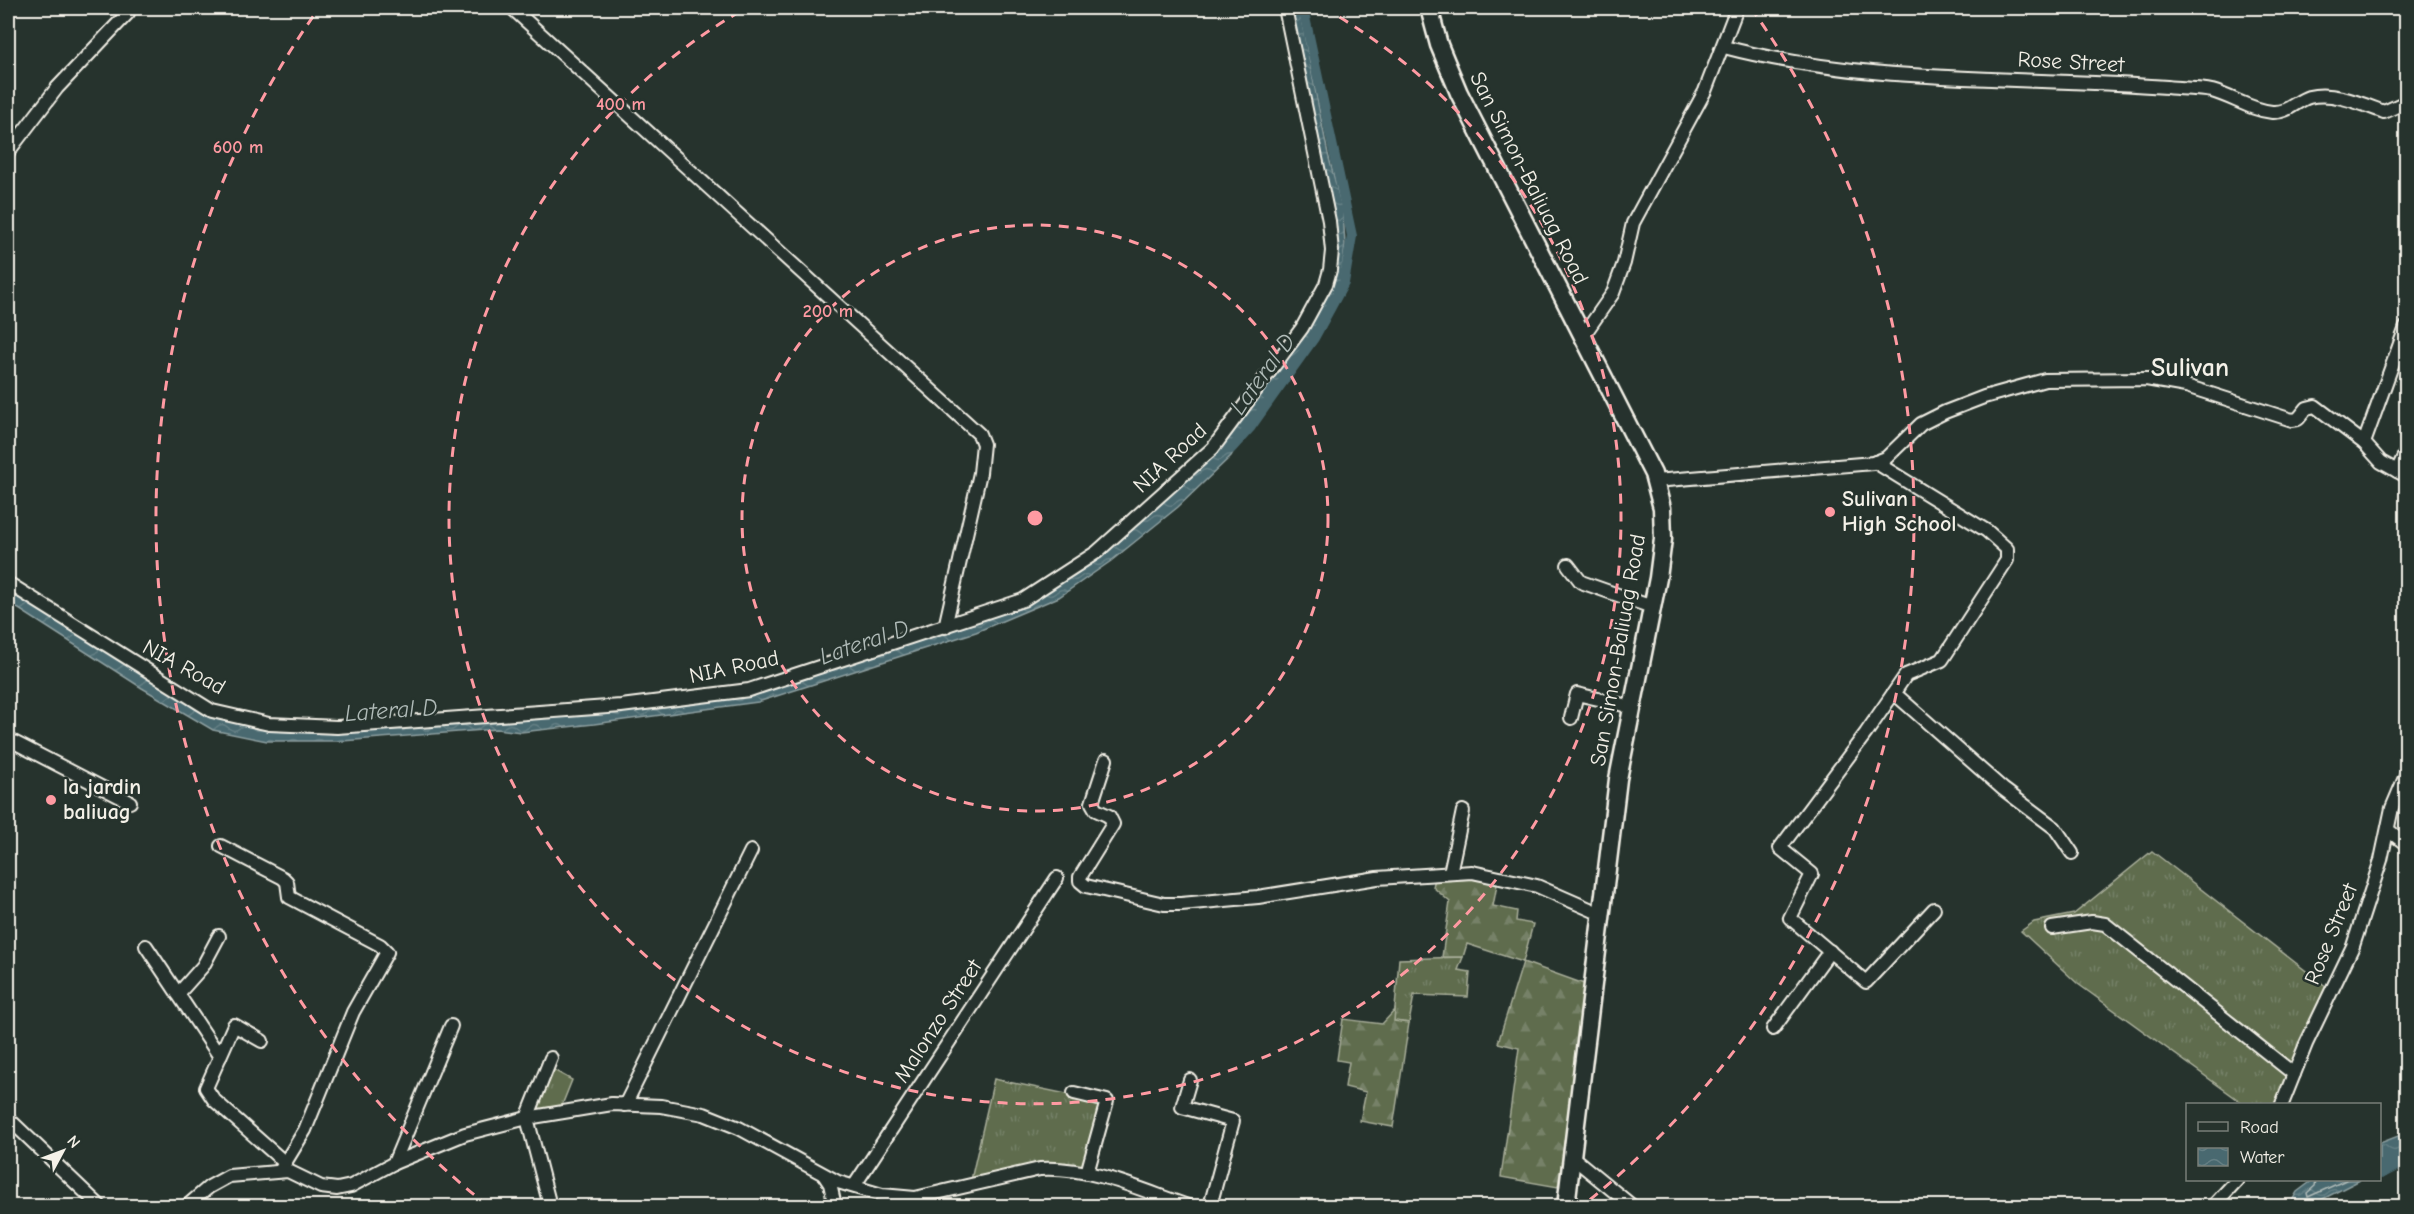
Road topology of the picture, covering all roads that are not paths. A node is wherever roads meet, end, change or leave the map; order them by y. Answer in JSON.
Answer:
{"nodes":[{"id":1,"x":127,"y":8,"type":"edge"},
{"id":2,"x":512,"y":8,"type":"edge"},
{"id":3,"x":1285,"y":8,"type":"edge"},
{"id":4,"x":1429,"y":8,"type":"edge"},
{"id":5,"x":1737,"y":8,"type":"edge"},
{"id":6,"x":1724,"y":47,"type":"junction"},
{"id":7,"x":2406,"y":102,"type":"edge"},
{"id":8,"x":8,"y":152,"type":"edge"},
{"id":9,"x":2406,"y":327,"type":"edge"},
{"id":10,"x":1583,"y":336,"type":"junction"},
{"id":11,"x":2364,"y":443,"type":"junction"},
{"id":12,"x":2406,"y":452,"type":"edge"},
{"id":13,"x":1875,"y":462,"type":"junction"},
{"id":14,"x":2402,"y":474,"type":"edge"},
{"id":15,"x":1655,"y":481,"type":"junction"},
{"id":16,"x":1568,"y":565,"type":"dead end"},
{"id":17,"x":8,"y":583,"type":"edge"},
{"id":18,"x":1652,"y":607,"type":"junction"},
{"id":19,"x":945,"y":627,"type":"junction"},
{"id":20,"x":1894,"y":693,"type":"junction"},
{"id":21,"x":1632,"y":707,"type":"junction"},
{"id":22,"x":1571,"y":718,"type":"dead end"},
{"id":23,"x":8,"y":739,"type":"edge"},
{"id":24,"x":1106,"y":760,"type":"dead end"},
{"id":25,"x":2406,"y":775,"type":"edge"},
{"id":26,"x":130,"y":802,"type":"dead end"},
{"id":27,"x":1463,"y":811,"type":"dead end"},
{"id":28,"x":2388,"y":830,"type":"junction"},
{"id":29,"x":2406,"y":844,"type":"edge"},
{"id":30,"x":221,"y":846,"type":"dead end"},
{"id":31,"x":751,"y":851,"type":"dead end"},
{"id":32,"x":2072,"y":853,"type":"dead end"},
{"id":33,"x":1450,"y":873,"type":"junction"},
{"id":34,"x":1057,"y":878,"type":"dead end"},
{"id":35,"x":1934,"y":909,"type":"dead end"},
{"id":36,"x":1601,"y":914,"type":"junction"},
{"id":37,"x":2052,"y":928,"type":"dead end"},
{"id":38,"x":219,"y":936,"type":"dead end"},
{"id":39,"x":146,"y":946,"type":"dead end"},
{"id":40,"x":1830,"y":951,"type":"junction"},
{"id":41,"x":178,"y":994,"type":"junction"},
{"id":42,"x":451,"y":1026,"type":"dead end"},
{"id":43,"x":1773,"y":1029,"type":"dead end"},
{"id":44,"x":262,"y":1041,"type":"dead end"},
{"id":45,"x":220,"y":1057,"type":"junction"},
{"id":46,"x":551,"y":1058,"type":"dead end"},
{"id":47,"x":2294,"y":1074,"type":"junction"},
{"id":48,"x":1190,"y":1080,"type":"dead end"},
{"id":49,"x":1074,"y":1093,"type":"dead end"},
{"id":50,"x":2282,"y":1103,"type":"edge"},
{"id":51,"x":625,"y":1105,"type":"junction"},
{"id":52,"x":527,"y":1118,"type":"junction"},
{"id":53,"x":13,"y":1123,"type":"dead end"},
{"id":54,"x":1571,"y":1156,"type":"junction"},
{"id":55,"x":394,"y":1163,"type":"junction"},
{"id":56,"x":282,"y":1167,"type":"junction"},
{"id":57,"x":1087,"y":1173,"type":"junction"},
{"id":58,"x":823,"y":1174,"type":"junction"},
{"id":59,"x":2235,"y":1181,"type":"edge"},
{"id":60,"x":854,"y":1186,"type":"junction"},
{"id":61,"x":100,"y":1206,"type":"edge"},
{"id":62,"x":187,"y":1206,"type":"edge"},
{"id":63,"x":550,"y":1206,"type":"edge"},
{"id":64,"x":835,"y":1206,"type":"edge"},
{"id":65,"x":1188,"y":1206,"type":"edge"},
{"id":66,"x":1210,"y":1206,"type":"edge"},
{"id":67,"x":1566,"y":1206,"type":"edge"},
{"id":68,"x":1632,"y":1206,"type":"edge"},
{"id":69,"x":2213,"y":1206,"type":"edge"}],
"edges":[{"from":1,"to":8,"type":"street"},
{"from":2,"to":19,"type":"street"},
{"from":3,"to":19,"type":"street","name":"NIA Road"},
{"from":4,"to":10,"type":"main road","name":"San Simon-Baliuag Road"},
{"from":5,"to":6,"type":"street"},
{"from":6,"to":7,"type":"street","name":"Rose Street"},
{"from":6,"to":10,"type":"street"},
{"from":9,"to":11,"type":"street"},
{"from":10,"to":15,"type":"main road","name":"San Simon-Baliuag Road"},
{"from":11,"to":13,"type":"street"},
{"from":11,"to":14,"type":"street"},
{"from":12,"to":14,"type":"street"},
{"from":13,"to":15,"type":"street"},
{"from":13,"to":20,"type":"street"},
{"from":15,"to":18,"type":"main road","name":"San Simon-Baliuag Road"},
{"from":16,"to":18,"type":"street"},
{"from":17,"to":19,"type":"street","name":"NIA Road"},
{"from":18,"to":21,"type":"main road","name":"San Simon-Baliuag Road"},
{"from":20,"to":32,"type":"street"},
{"from":20,"to":40,"type":"street"},
{"from":21,"to":22,"type":"street"},
{"from":21,"to":36,"type":"main road","name":"San Simon-Baliuag Road"},
{"from":23,"to":26,"type":"street"},
{"from":24,"to":33,"type":"street"},
{"from":25,"to":28,"type":"street","name":"Rose Street"},
{"from":27,"to":33,"type":"street"},
{"from":28,"to":29,"type":"street"},
{"from":28,"to":47,"type":"street","name":"Rose Street"},
{"from":30,"to":56,"type":"street"},
{"from":31,"to":51,"type":"street"},
{"from":33,"to":36,"type":"street"},
{"from":34,"to":60,"type":"street","name":"Malonzo Street"},
{"from":35,"to":40,"type":"street"},
{"from":36,"to":54,"type":"main road","name":"San Simon-Baliuag Road"},
{"from":37,"to":47,"type":"street"},
{"from":38,"to":41,"type":"street"},
{"from":39,"to":41,"type":"street"},
{"from":40,"to":43,"type":"street"},
{"from":41,"to":45,"type":"street"},
{"from":42,"to":55,"type":"street"},
{"from":44,"to":45,"type":"street"},
{"from":45,"to":56,"type":"street"},
{"from":46,"to":52,"type":"street"},
{"from":47,"to":50,"type":"street","name":"Rose Street"},
{"from":48,"to":66,"type":"street"},
{"from":49,"to":57,"type":"street"},
{"from":51,"to":52,"type":"street"},
{"from":51,"to":58,"type":"street"},
{"from":52,"to":55,"type":"street"},
{"from":52,"to":63,"type":"street"},
{"from":53,"to":61,"type":"street"},
{"from":54,"to":67,"type":"main road","name":"San Simon-Baliuag Road"},
{"from":54,"to":68,"type":"street"},
{"from":55,"to":56,"type":"street"},
{"from":56,"to":62,"type":"street"},
{"from":57,"to":60,"type":"street"},
{"from":57,"to":65,"type":"street"},
{"from":58,"to":60,"type":"street"},
{"from":58,"to":64,"type":"street"},
{"from":59,"to":69,"type":"street"}]}
